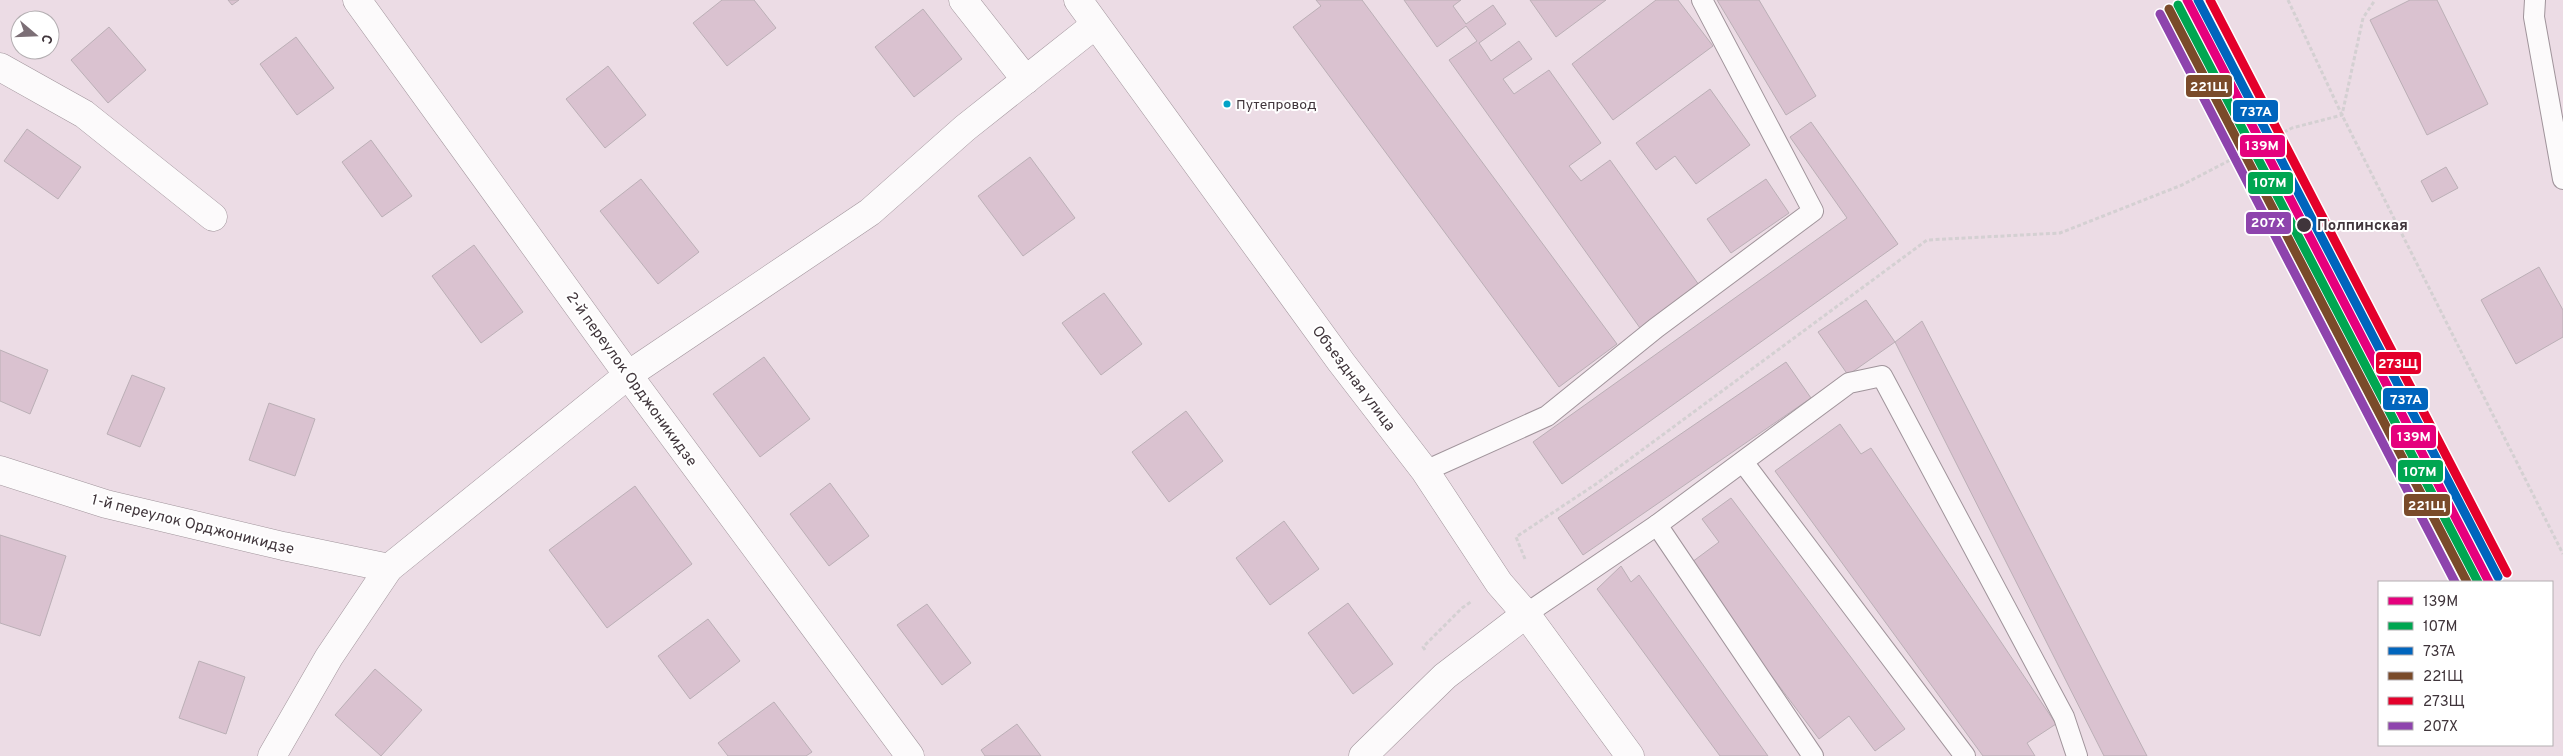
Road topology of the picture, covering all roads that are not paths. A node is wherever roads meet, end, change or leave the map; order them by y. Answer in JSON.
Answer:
{"nodes":[{"id":1,"x":357,"y":0,"type":"edge"},
{"id":2,"x":963,"y":0,"type":"edge"},
{"id":3,"x":1078,"y":0,"type":"edge"},
{"id":4,"x":1702,"y":0,"type":"edge"},
{"id":5,"x":2535,"y":0,"type":"edge"},
{"id":6,"x":1095,"y":26,"type":"junction"},
{"id":7,"x":0,"y":67,"type":"edge"},
{"id":8,"x":1026,"y":80,"type":"junction"},
{"id":9,"x":2563,"y":179,"type":"edge"},
{"id":10,"x":213,"y":217,"type":"dead end"},
{"id":11,"x":628,"y":375,"type":"junction"},
{"id":12,"x":1743,"y":462,"type":"junction"},
{"id":13,"x":0,"y":470,"type":"edge"},
{"id":14,"x":1425,"y":471,"type":"junction"},
{"id":15,"x":1657,"y":525,"type":"junction"},
{"id":16,"x":389,"y":568,"type":"junction"},
{"id":17,"x":1526,"y":614,"type":"junction"},
{"id":18,"x":272,"y":756,"type":"edge"},
{"id":19,"x":910,"y":756,"type":"edge"},
{"id":20,"x":1363,"y":756,"type":"edge"},
{"id":21,"x":1630,"y":756,"type":"edge"},
{"id":22,"x":1813,"y":756,"type":"edge"},
{"id":23,"x":1965,"y":756,"type":"edge"},
{"id":24,"x":2077,"y":756,"type":"edge"}],
"edges":[{"from":1,"to":11,"type":"street","name":"2-й переулок Орджоникидзе"},
{"from":2,"to":8,"type":"street"},
{"from":3,"to":6,"type":"street","name":"Объездная улица"},
{"from":4,"to":14,"type":"lane"},
{"from":5,"to":9,"type":"lane"},
{"from":6,"to":8,"type":"street"},
{"from":6,"to":14,"type":"street","name":"Объездная улица"},
{"from":7,"to":10,"type":"street"},
{"from":8,"to":11,"type":"street"},
{"from":11,"to":16,"type":"street"},
{"from":11,"to":19,"type":"street","name":"2-й переулок Орджоникидзе"},
{"from":12,"to":15,"type":"lane"},
{"from":12,"to":23,"type":"lane"},
{"from":12,"to":24,"type":"lane"},
{"from":13,"to":16,"type":"street","name":"1-й переулок Орджоникидзе"},
{"from":14,"to":17,"type":"street","name":"Объездная улица"},
{"from":15,"to":17,"type":"lane"},
{"from":15,"to":22,"type":"lane"},
{"from":16,"to":18,"type":"street"},
{"from":17,"to":20,"type":"street"},
{"from":17,"to":21,"type":"street","name":"Объездная улица"}]}
